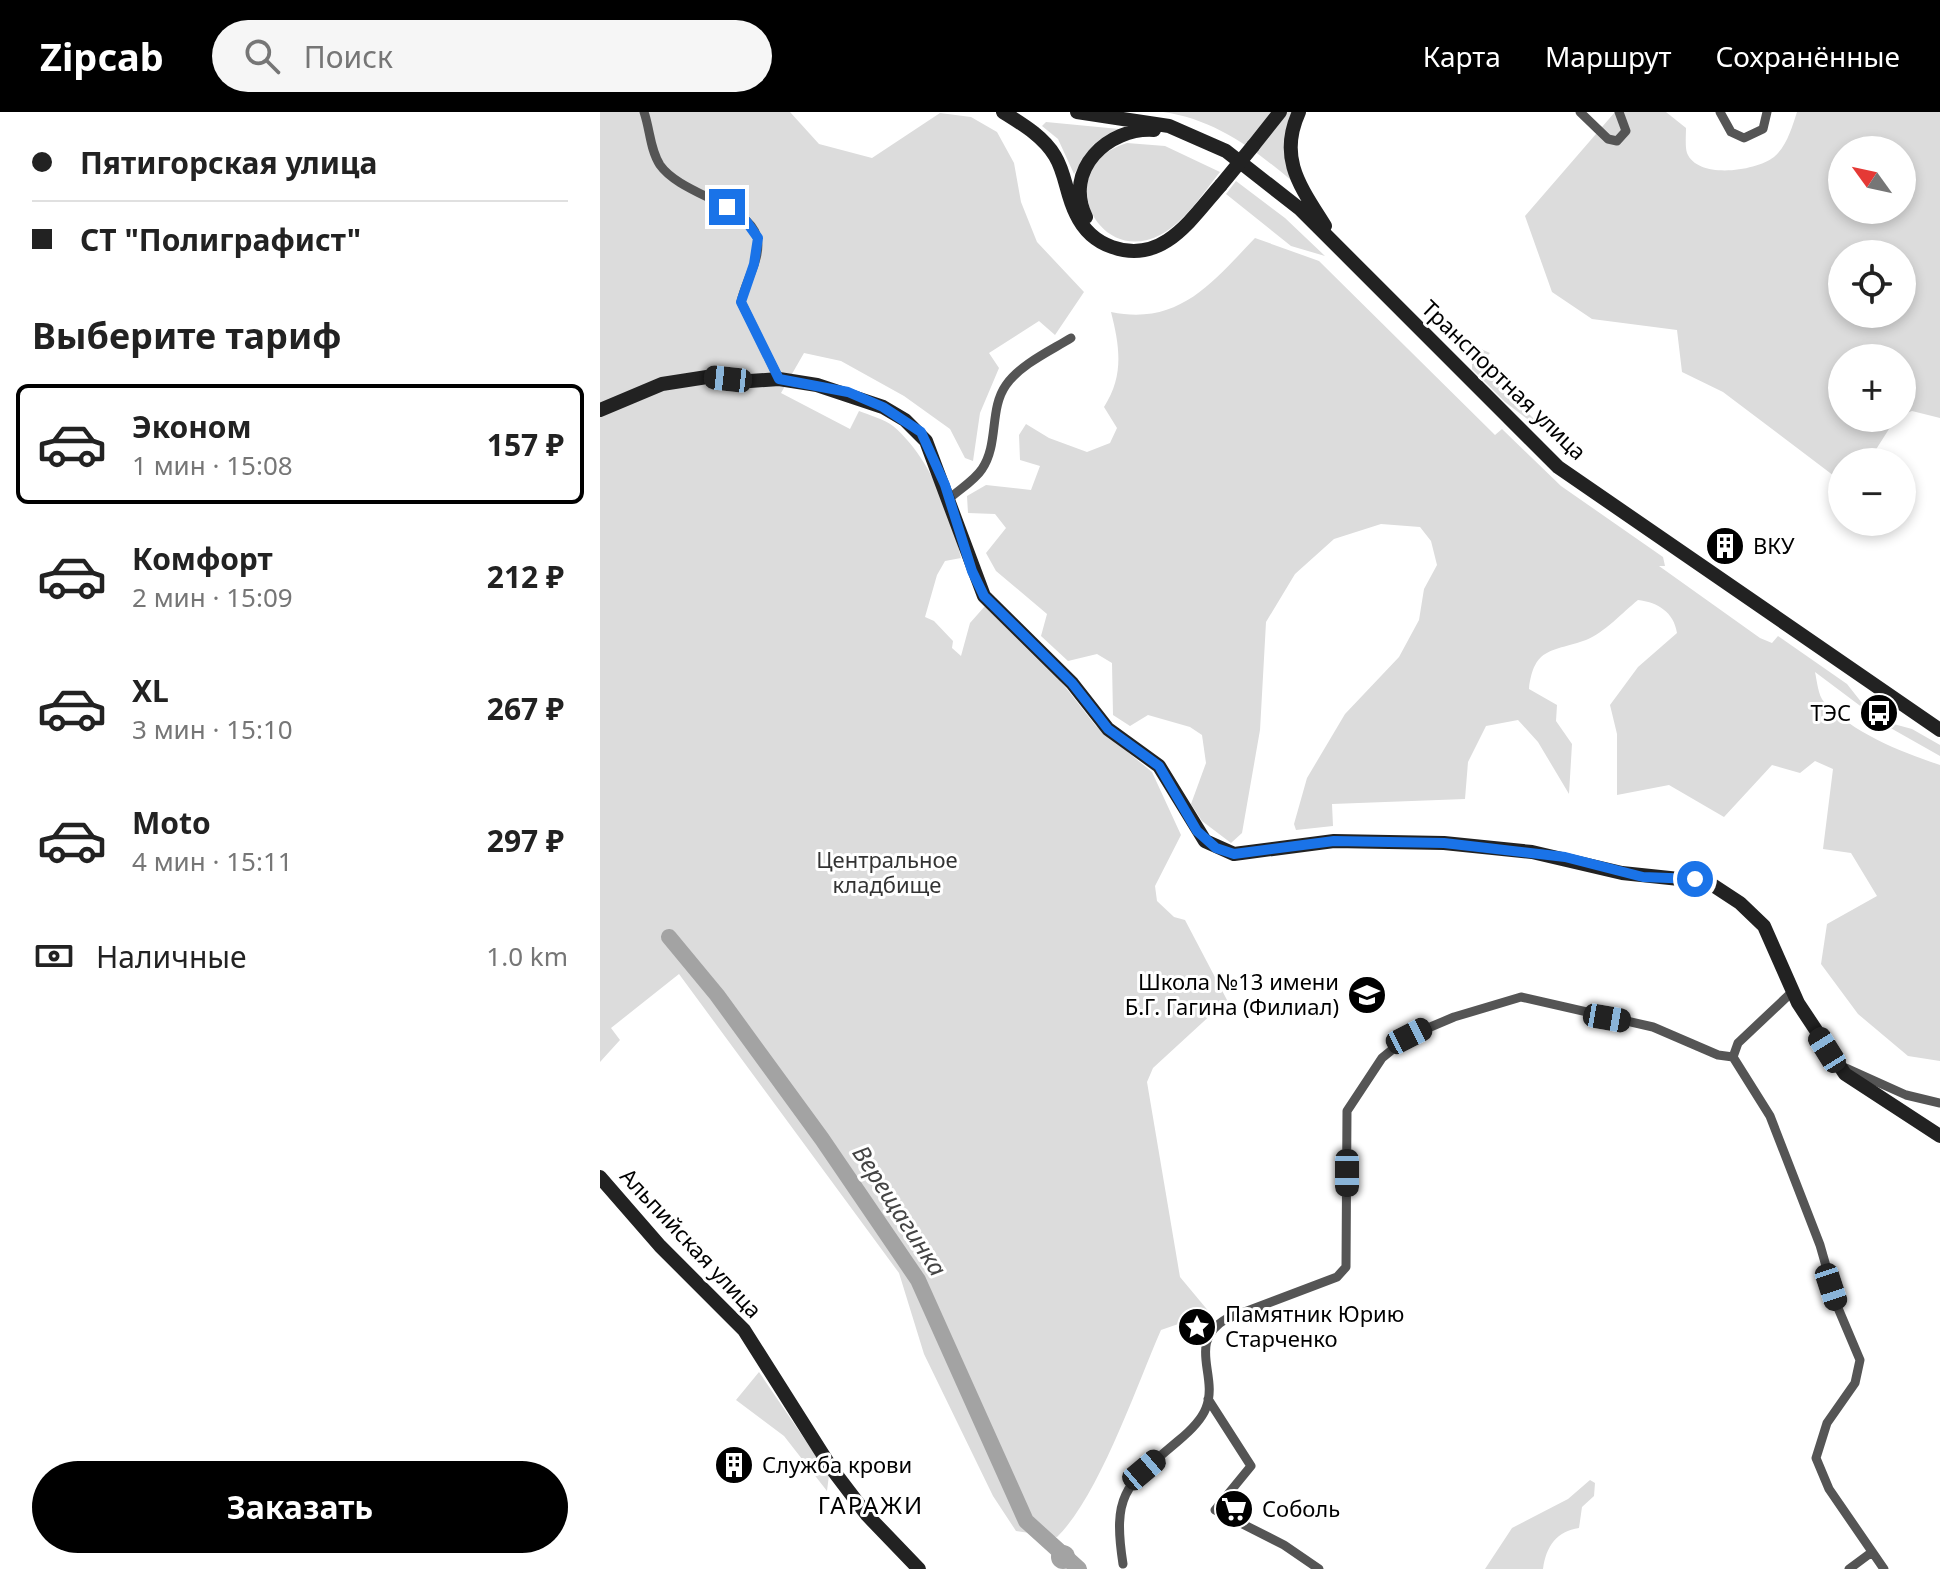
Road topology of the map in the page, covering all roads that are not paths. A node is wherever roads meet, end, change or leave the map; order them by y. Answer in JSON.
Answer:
{"nodes":[{"id":1,"x":644,"y":112,"type":"edge"},
{"id":2,"x":1003,"y":112,"type":"edge"},
{"id":3,"x":1077,"y":112,"type":"edge"},
{"id":4,"x":1280,"y":112,"type":"edge"},
{"id":5,"x":1299,"y":112,"type":"edge"},
{"id":6,"x":1580,"y":112,"type":"edge"},
{"id":7,"x":1619,"y":112,"type":"edge"},
{"id":8,"x":1720,"y":112,"type":"edge"},
{"id":9,"x":1767,"y":112,"type":"edge"},
{"id":10,"x":1202,"y":138,"type":"junction"},
{"id":11,"x":1336,"y":243,"type":"junction"},
{"id":12,"x":1126,"y":251,"type":"junction"},
{"id":13,"x":1071,"y":338,"type":"dead end"},
{"id":14,"x":779,"y":379,"type":"junction"},
{"id":15,"x":600,"y":410,"type":"edge"},
{"id":16,"x":950,"y":498,"type":"junction"},
{"id":17,"x":1940,"y":730,"type":"edge"},
{"id":18,"x":1792,"y":992,"type":"junction"},
{"id":19,"x":1733,"y":1057,"type":"junction"},
{"id":20,"x":1837,"y":1063,"type":"junction"},
{"id":21,"x":1940,"y":1103,"type":"edge"},
{"id":22,"x":1940,"y":1136,"type":"edge"},
{"id":23,"x":600,"y":1177,"type":"edge"},
{"id":24,"x":1208,"y":1399,"type":"junction"},
{"id":25,"x":1872,"y":1552,"type":"junction"},
{"id":26,"x":1123,"y":1564,"type":"dead end"},
{"id":27,"x":919,"y":1569,"type":"edge"},
{"id":28,"x":1319,"y":1569,"type":"edge"},
{"id":29,"x":1849,"y":1569,"type":"edge"},
{"id":30,"x":1884,"y":1569,"type":"edge"}],
"edges":[{"from":1,"to":14,"type":"street"},
{"from":2,"to":12,"type":"street"},
{"from":3,"to":10,"type":"street","name":"Транспортная улица"},
{"from":4,"to":12,"type":"street","bridge":true},
{"from":5,"to":11,"type":"street"},
{"from":6,"to":7,"type":"street"},
{"from":8,"to":9,"type":"street"},
{"from":10,"to":11,"type":"street","name":"Транспортная улица"},
{"from":10,"to":12,"type":"street"},
{"from":11,"to":17,"type":"street","name":"Транспортная улица"},
{"from":13,"to":16,"type":"street"},
{"from":14,"to":15,"type":"street"},
{"from":14,"to":16,"type":"street"},
{"from":16,"to":18,"type":"street"},
{"from":18,"to":19,"type":"street"},
{"from":18,"to":20,"type":"street"},
{"from":19,"to":24,"type":"street"},
{"from":19,"to":25,"type":"street"},
{"from":20,"to":21,"type":"street"},
{"from":20,"to":22,"type":"street"},
{"from":23,"to":27,"type":"street","name":"Альпийская улица"},
{"from":24,"to":26,"type":"street"},
{"from":24,"to":28,"type":"street"},
{"from":25,"to":29,"type":"street"},
{"from":25,"to":30,"type":"street"}]}
